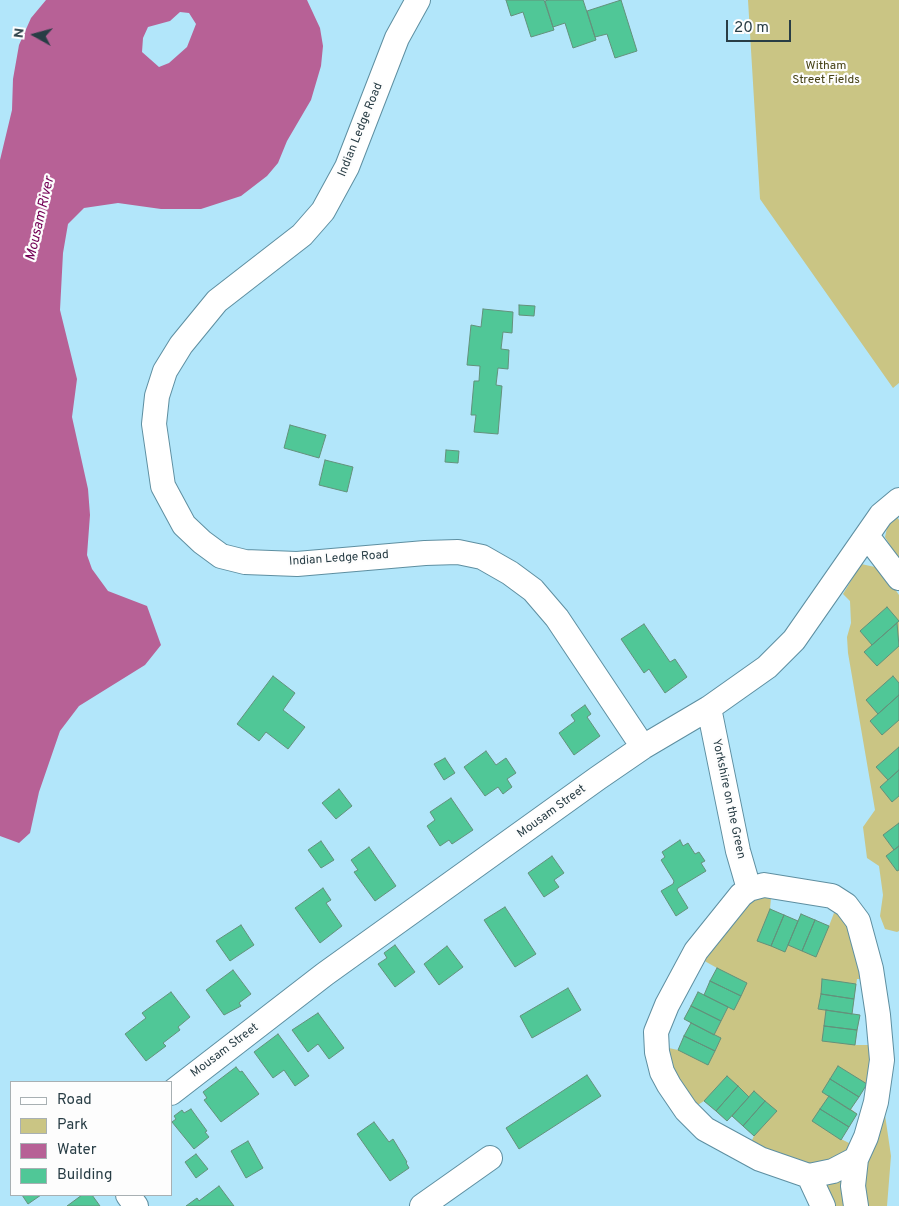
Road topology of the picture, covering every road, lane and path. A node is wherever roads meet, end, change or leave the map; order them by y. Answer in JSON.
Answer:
{"nodes":[{"id":1,"x":418,"y":0,"type":"edge"},
{"id":2,"x":899,"y":500,"type":"edge"},
{"id":3,"x":867,"y":536,"type":"junction"},
{"id":4,"x":899,"y":578,"type":"edge"},
{"id":5,"x":709,"y":708,"type":"junction"},
{"id":6,"x":643,"y":747,"type":"junction"},
{"id":7,"x":749,"y":889,"type":"junction"},
{"id":8,"x":172,"y":1092,"type":"edge"},
{"id":9,"x":490,"y":1158,"type":"dead end"},
{"id":10,"x":856,"y":1159,"type":"junction"},
{"id":11,"x":809,"y":1176,"type":"junction"},
{"id":12,"x":422,"y":1206,"type":"edge"},
{"id":13,"x":823,"y":1206,"type":"edge"},
{"id":14,"x":856,"y":1206,"type":"edge"}],
"edges":[{"from":1,"to":6,"type":"street","name":"Indian Ledge Road"},
{"from":2,"to":3,"type":"street","name":"Mousam Street"},
{"from":3,"to":4,"type":"street"},
{"from":3,"to":5,"type":"street","name":"Mousam Street"},
{"from":5,"to":6,"type":"street","name":"Mousam Street"},
{"from":5,"to":7,"type":"street","name":"Yorkshire on the Green"},
{"from":6,"to":8,"type":"street","name":"Mousam Street"},
{"from":7,"to":10,"type":"street"},
{"from":7,"to":11,"type":"street"},
{"from":9,"to":12,"type":"street"},
{"from":10,"to":11,"type":"street"},
{"from":10,"to":14,"type":"street"},
{"from":11,"to":13,"type":"street"}]}
